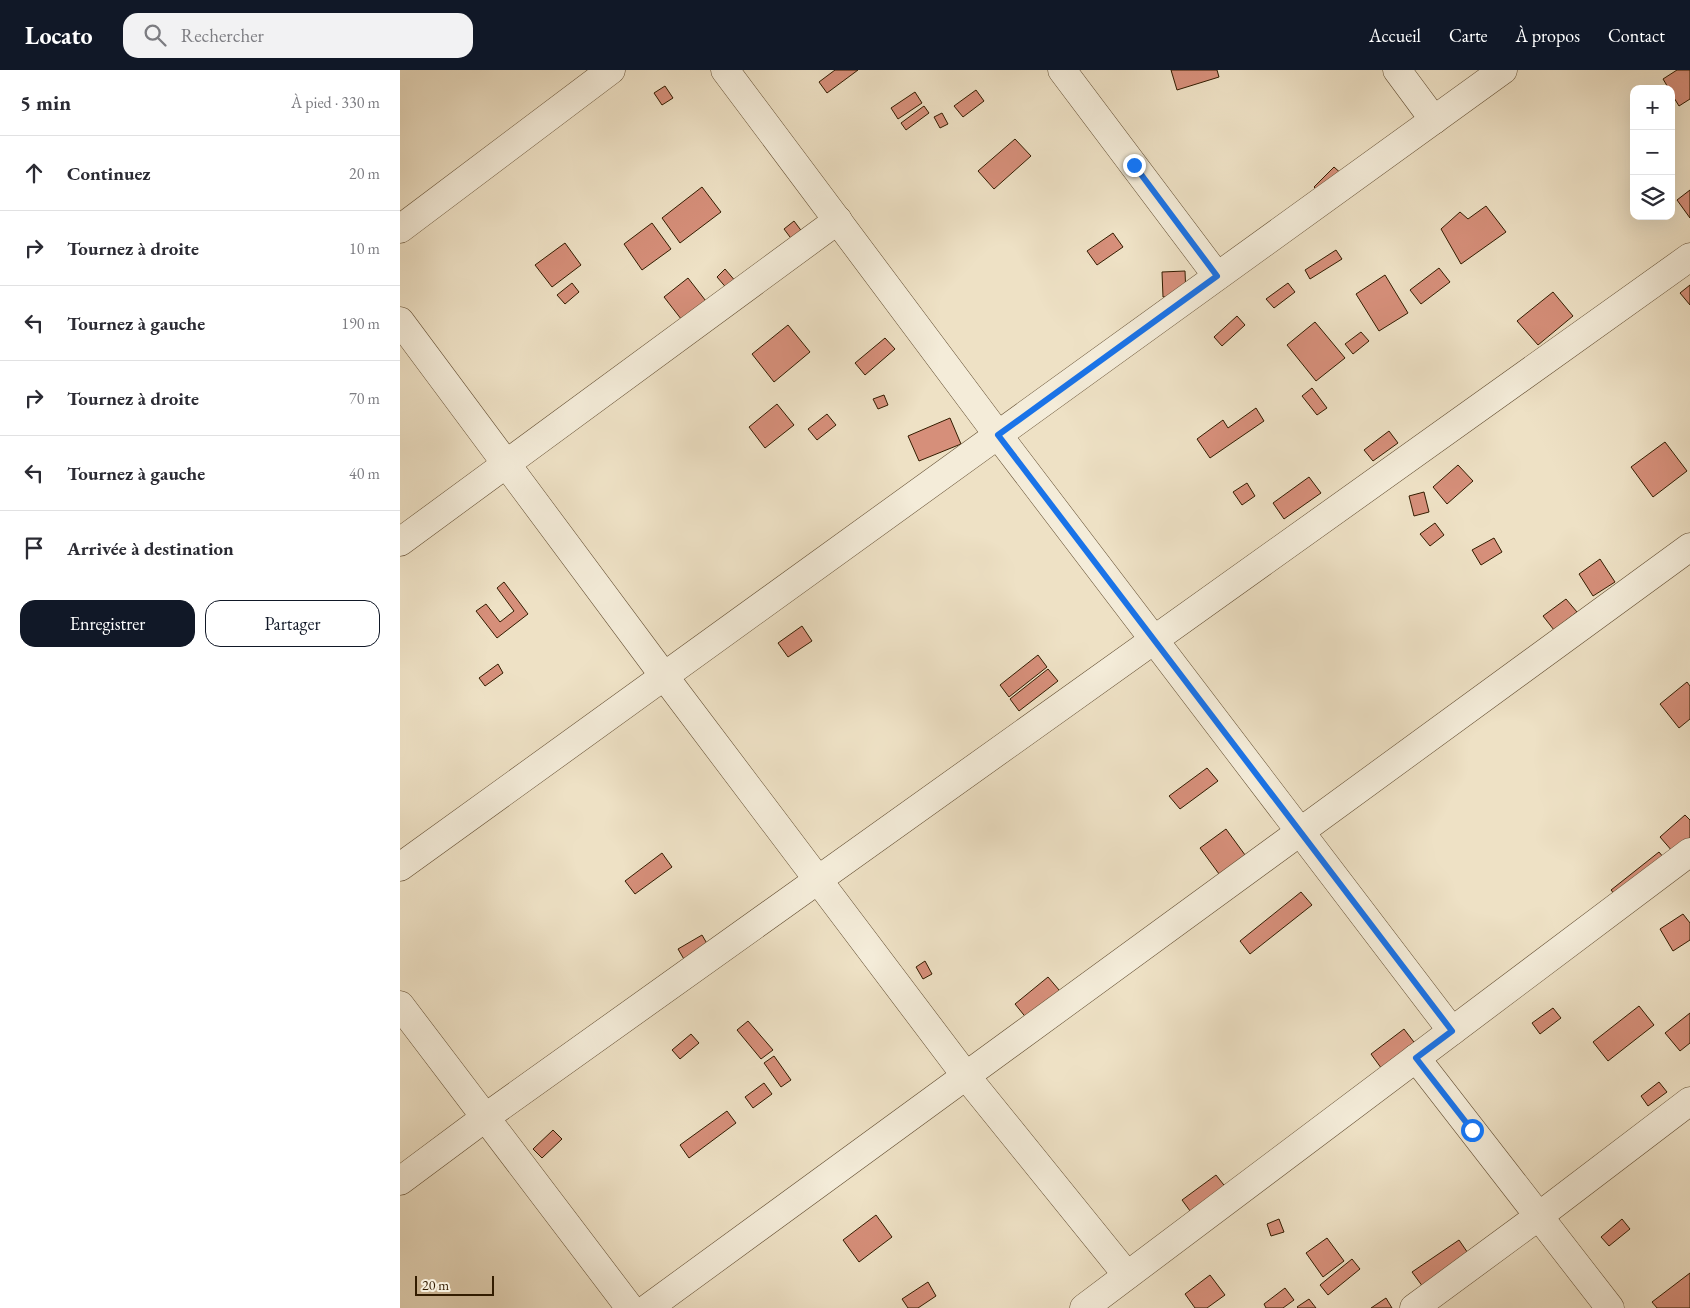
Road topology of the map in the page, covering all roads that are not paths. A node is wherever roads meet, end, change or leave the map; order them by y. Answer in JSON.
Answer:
{"nodes":[{"id":1,"x":611,"y":70,"type":"edge"},
{"id":2,"x":725,"y":70,"type":"edge"},
{"id":3,"x":1062,"y":70,"type":"edge"},
{"id":4,"x":1397,"y":70,"type":"edge"},
{"id":5,"x":1503,"y":70,"type":"edge"},
{"id":6,"x":1434,"y":120,"type":"junction"},
{"id":7,"x":838,"y":220,"type":"junction"},
{"id":8,"x":400,"y":229,"type":"edge"},
{"id":9,"x":1690,"y":257,"type":"edge"},
{"id":10,"x":1217,"y":276,"type":"junction"},
{"id":11,"x":400,"y":321,"type":"edge"},
{"id":12,"x":998,"y":435,"type":"junction"},
{"id":13,"x":507,"y":464,"type":"junction"},
{"id":14,"x":400,"y":542,"type":"edge"},
{"id":15,"x":1690,"y":548,"type":"edge"},
{"id":16,"x":1155,"y":640,"type":"junction"},
{"id":17,"x":664,"y":676,"type":"junction"},
{"id":18,"x":1300,"y":832,"type":"junction"},
{"id":19,"x":1690,"y":852,"type":"edge"},
{"id":20,"x":400,"y":867,"type":"edge"},
{"id":21,"x":819,"y":880,"type":"junction"},
{"id":22,"x":400,"y":1005,"type":"edge"},
{"id":23,"x":1452,"y":1031,"type":"junction"},
{"id":24,"x":1416,"y":1058,"type":"junction"},
{"id":25,"x":966,"y":1076,"type":"junction"},
{"id":26,"x":1690,"y":1101,"type":"edge"},
{"id":27,"x":486,"y":1117,"type":"junction"},
{"id":28,"x":400,"y":1181,"type":"edge"},
{"id":29,"x":1539,"y":1216,"type":"junction"},
{"id":30,"x":1127,"y":1275,"type":"junction"},
{"id":31,"x":630,"y":1308,"type":"edge"},
{"id":32,"x":648,"y":1308,"type":"edge"},
{"id":33,"x":1084,"y":1308,"type":"edge"},
{"id":34,"x":1414,"y":1308,"type":"edge"},
{"id":35,"x":1610,"y":1308,"type":"edge"}],
"edges":[{"from":1,"to":8,"type":"street"},
{"from":2,"to":7,"type":"street"},
{"from":3,"to":10,"type":"street"},
{"from":4,"to":6,"type":"street"},
{"from":5,"to":6,"type":"street"},
{"from":6,"to":10,"type":"street"},
{"from":7,"to":12,"type":"street"},
{"from":7,"to":13,"type":"street"},
{"from":9,"to":16,"type":"street"},
{"from":10,"to":12,"type":"street"},
{"from":11,"to":13,"type":"street"},
{"from":12,"to":16,"type":"street"},
{"from":12,"to":17,"type":"street"},
{"from":13,"to":14,"type":"street"},
{"from":13,"to":17,"type":"street"},
{"from":15,"to":18,"type":"street"},
{"from":16,"to":18,"type":"street"},
{"from":16,"to":21,"type":"street"},
{"from":17,"to":20,"type":"street"},
{"from":17,"to":21,"type":"street"},
{"from":18,"to":23,"type":"street"},
{"from":18,"to":25,"type":"street"},
{"from":19,"to":23,"type":"street"},
{"from":21,"to":25,"type":"street"},
{"from":21,"to":27,"type":"street"},
{"from":22,"to":27,"type":"street"},
{"from":23,"to":24,"type":"street"},
{"from":24,"to":29,"type":"street"},
{"from":24,"to":30,"type":"street"},
{"from":25,"to":30,"type":"street"},
{"from":25,"to":32,"type":"street"},
{"from":26,"to":29,"type":"street"},
{"from":27,"to":28,"type":"street"},
{"from":27,"to":31,"type":"street"},
{"from":29,"to":34,"type":"street"},
{"from":29,"to":35,"type":"street"},
{"from":30,"to":33,"type":"street"}]}
